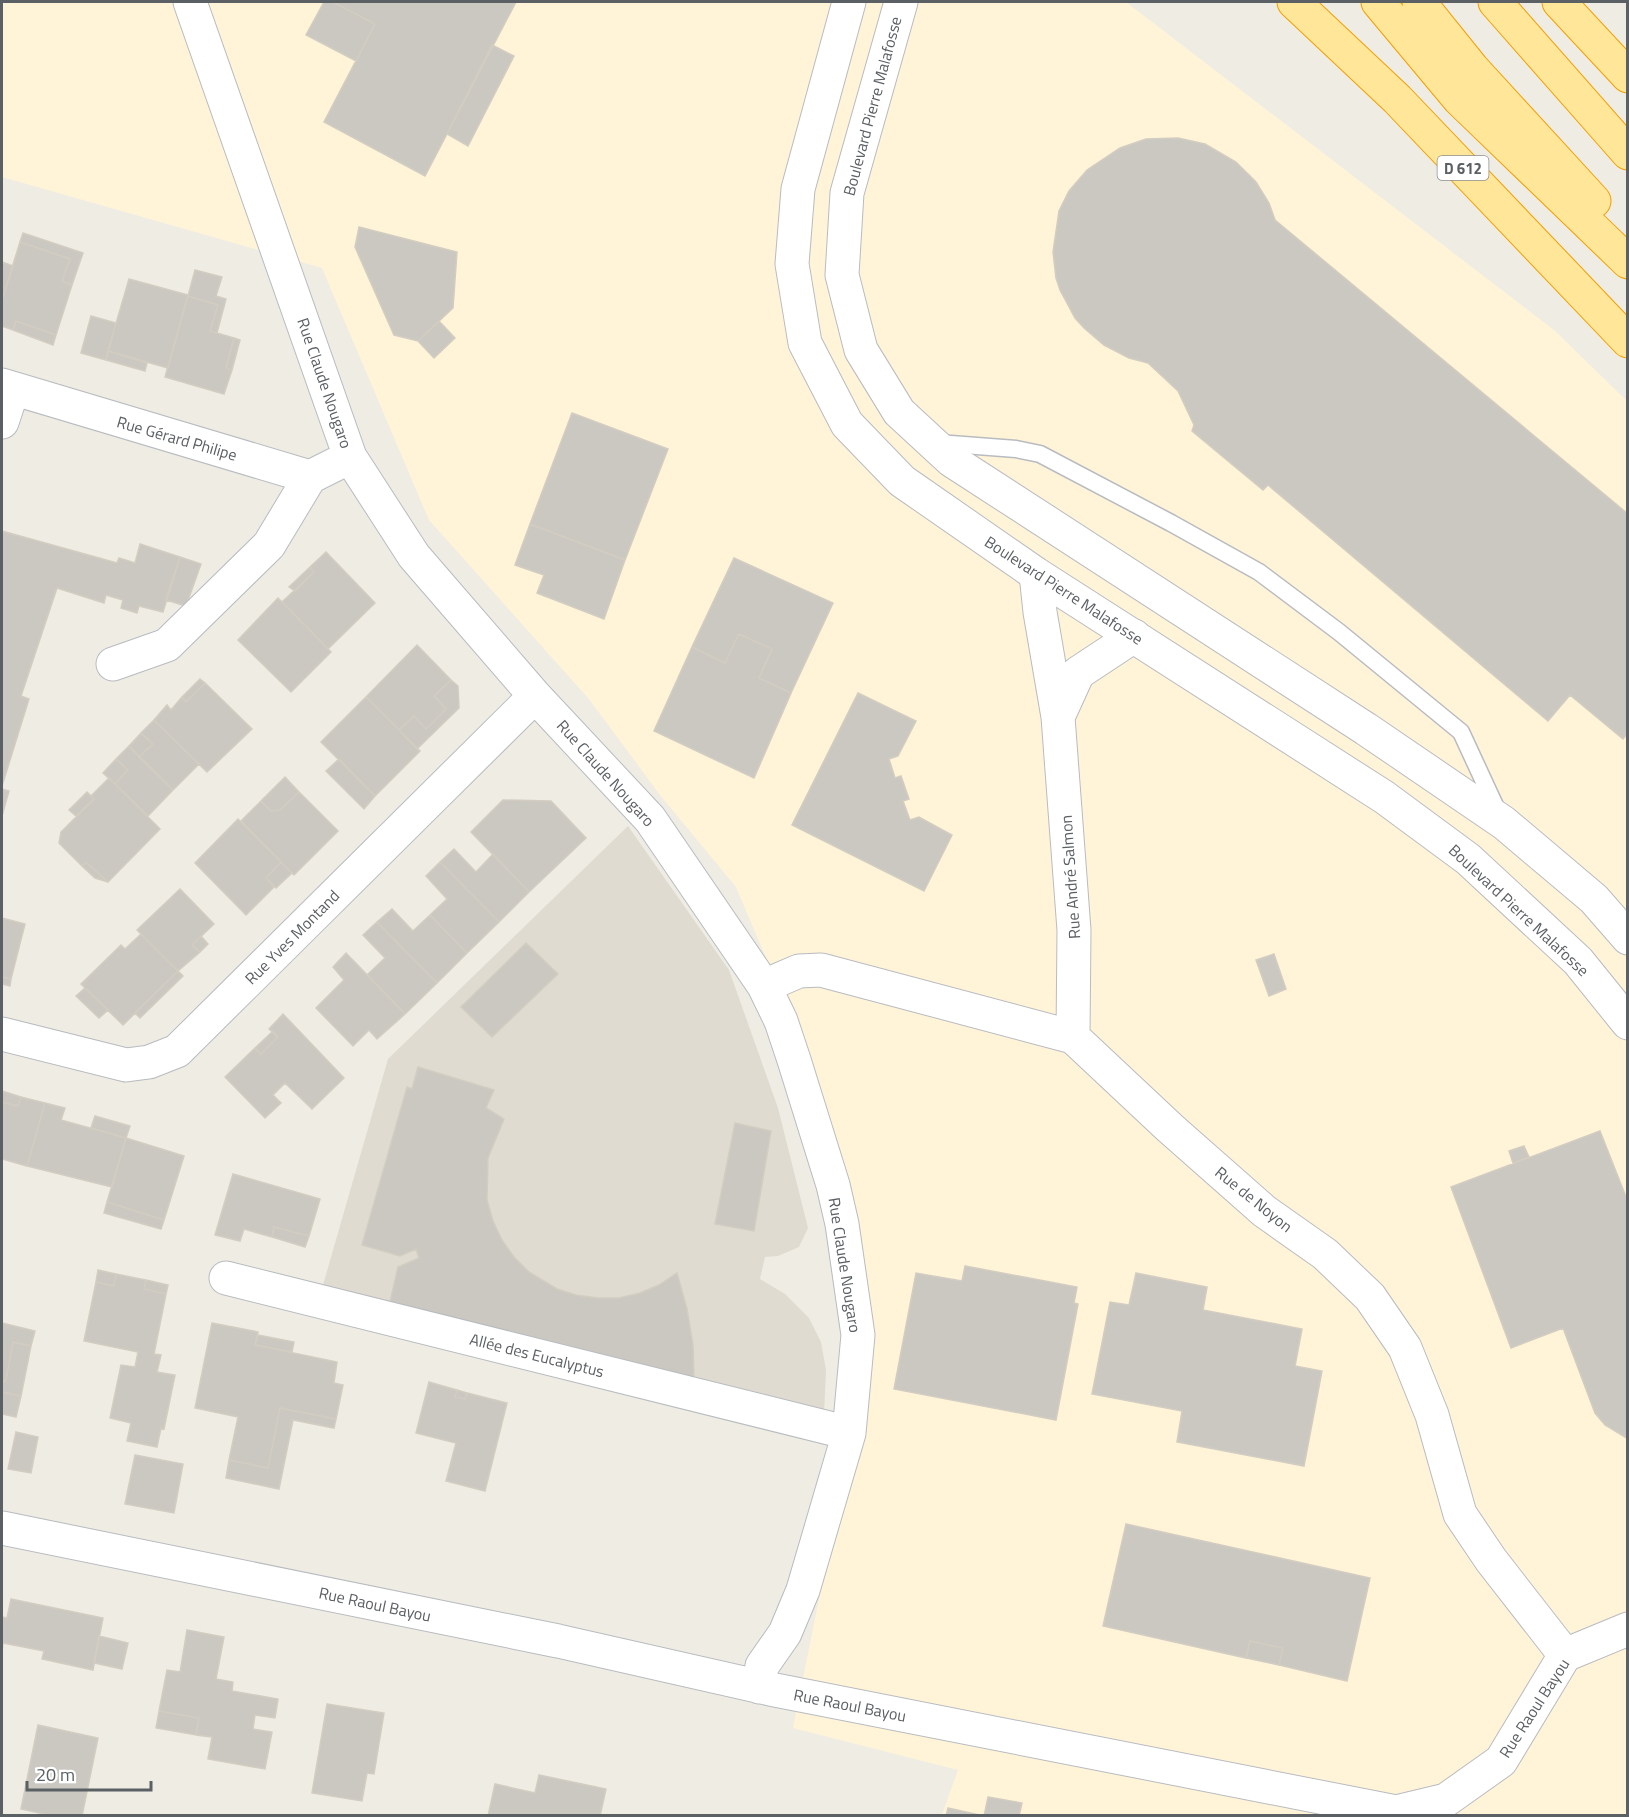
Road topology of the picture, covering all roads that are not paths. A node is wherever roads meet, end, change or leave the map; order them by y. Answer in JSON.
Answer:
{"nodes":[{"id":1,"x":190,"y":2,"type":"edge"},
{"id":2,"x":849,"y":2,"type":"edge"},
{"id":3,"x":901,"y":2,"type":"edge"},
{"id":4,"x":1293,"y":2,"type":"edge"},
{"id":5,"x":1378,"y":2,"type":"edge"},
{"id":6,"x":1419,"y":2,"type":"edge"},
{"id":7,"x":1495,"y":2,"type":"edge"},
{"id":8,"x":1559,"y":2,"type":"edge"},
{"id":9,"x":1628,"y":75,"type":"edge"},
{"id":10,"x":1628,"y":153,"type":"edge"},
{"id":11,"x":1628,"y":237,"type":"edge"},
{"id":12,"x":1628,"y":262,"type":"edge"},
{"id":13,"x":1628,"y":341,"type":"edge"},
{"id":14,"x":7,"y":387,"type":"edge"},
{"id":15,"x":2,"y":422,"type":"edge"},
{"id":16,"x":933,"y":443,"type":"junction"},
{"id":17,"x":350,"y":457,"type":"junction"},
{"id":18,"x":310,"y":477,"type":"junction"},
{"id":19,"x":1036,"y":574,"type":"junction"},
{"id":20,"x":1134,"y":636,"type":"junction"},
{"id":21,"x":113,"y":664,"type":"dead end"},
{"id":22,"x":535,"y":696,"type":"junction"},
{"id":23,"x":1058,"y":717,"type":"junction"},
{"id":24,"x":1504,"y":824,"type":"junction"},
{"id":25,"x":1628,"y":938,"type":"edge"},
{"id":26,"x":764,"y":986,"type":"junction"},
{"id":27,"x":1628,"y":1023,"type":"edge"},
{"id":28,"x":2,"y":1034,"type":"edge"},
{"id":29,"x":1073,"y":1037,"type":"junction"},
{"id":30,"x":226,"y":1278,"type":"dead end"},
{"id":31,"x":849,"y":1433,"type":"junction"},
{"id":32,"x":2,"y":1528,"type":"edge"},
{"id":33,"x":1628,"y":1629,"type":"edge"},
{"id":34,"x":1565,"y":1655,"type":"junction"},
{"id":35,"x":759,"y":1687,"type":"junction"}],
"edges":[{"from":1,"to":17,"type":"street","name":"Rue Claude Nougaro"},
{"from":2,"to":19,"type":"street","name":"Boulevard Pierre Malafosse"},
{"from":3,"to":16,"type":"street","name":"Boulevard Pierre Malafosse"},
{"from":4,"to":13,"type":"highway","number":"D 612"},
{"from":5,"to":12,"type":"highway"},
{"from":6,"to":11,"type":"highway"},
{"from":7,"to":10,"type":"highway"},
{"from":8,"to":9,"type":"highway"},
{"from":14,"to":15,"type":"street"},
{"from":14,"to":18,"type":"street","name":"Rue Gérard Philipe"},
{"from":16,"to":24,"type":"street","name":"Boulevard Pierre Malafosse"},
{"from":16,"to":24,"type":"lane"},
{"from":17,"to":18,"type":"street"},
{"from":17,"to":22,"type":"street","name":"Rue Claude Nougaro"},
{"from":18,"to":21,"type":"street"},
{"from":19,"to":20,"type":"street","name":"Boulevard Pierre Malafosse"},
{"from":19,"to":23,"type":"street","name":"Rue André Salmon"},
{"from":20,"to":23,"type":"street","name":"Rue André Salmon"},
{"from":20,"to":27,"type":"street","name":"Boulevard Pierre Malafosse"},
{"from":22,"to":26,"type":"street","name":"Rue Claude Nougaro"},
{"from":22,"to":28,"type":"street","name":"Rue Yves Montand"},
{"from":23,"to":29,"type":"street","name":"Rue André Salmon"},
{"from":24,"to":25,"type":"street","name":"Boulevard Pierre Malafosse"},
{"from":26,"to":29,"type":"street","name":"Rue de Noyon"},
{"from":26,"to":31,"type":"street","name":"Rue Claude Nougaro"},
{"from":29,"to":34,"type":"street","name":"Rue de Noyon"},
{"from":30,"to":31,"type":"street","name":"Allée des Eucalyptus"},
{"from":31,"to":35,"type":"street","name":"Rue Claude Nougaro"},
{"from":32,"to":35,"type":"street","name":"Rue Raoul Bayou"},
{"from":33,"to":34,"type":"street","name":"Rue Raoul Bayou"},
{"from":34,"to":35,"type":"street","name":"Rue Raoul Bayou"}]}
